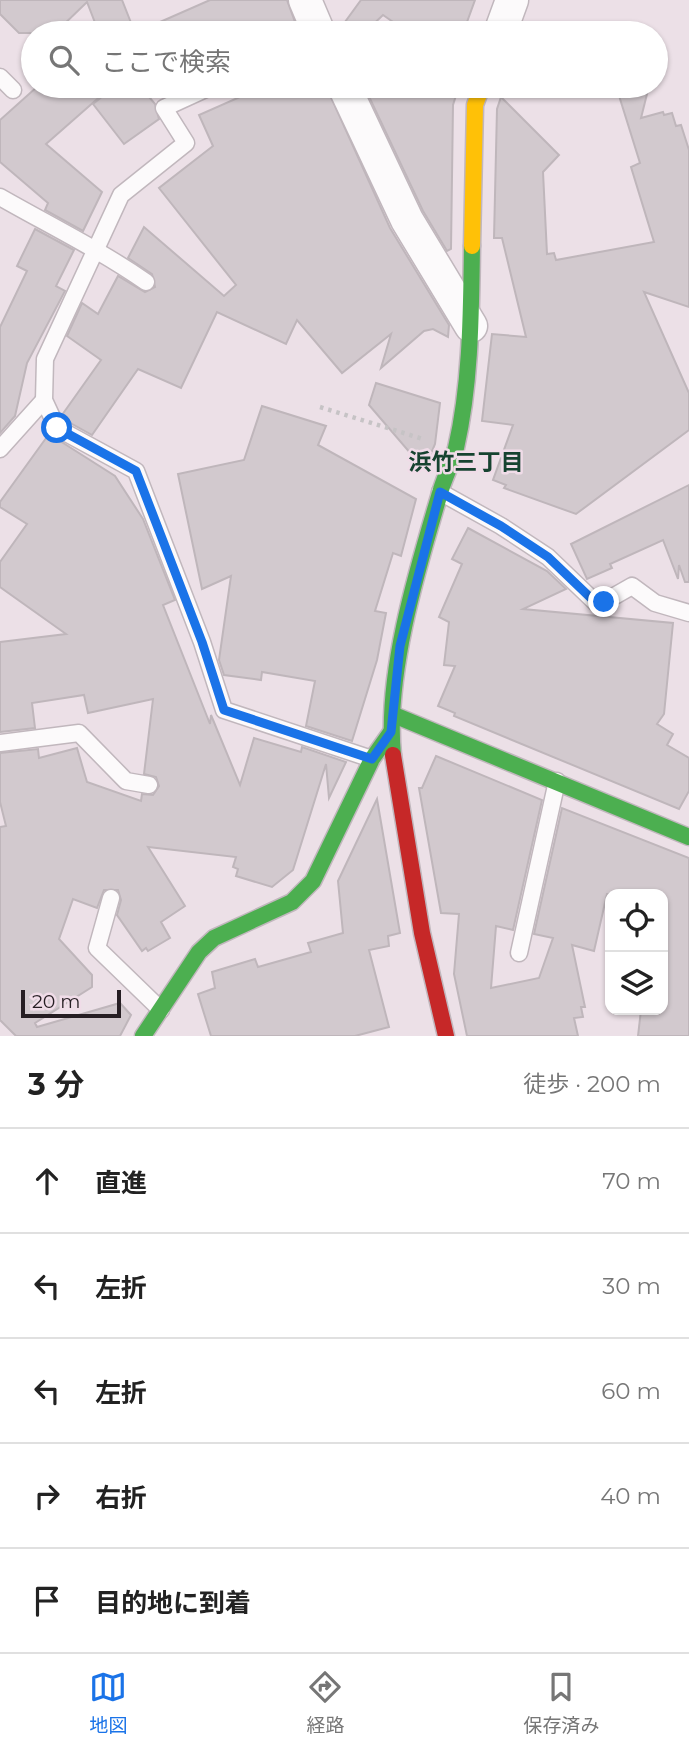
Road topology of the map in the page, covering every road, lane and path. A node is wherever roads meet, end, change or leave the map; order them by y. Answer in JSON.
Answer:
{"nodes":[{"id":1,"x":305,"y":0,"type":"edge"},
{"id":2,"x":512,"y":0,"type":"edge"},
{"id":3,"x":314,"y":21,"type":"edge"},
{"id":4,"x":504,"y":21,"type":"edge"},
{"id":5,"x":0,"y":77,"type":"edge"},
{"id":6,"x":13,"y":90,"type":"dead end"},
{"id":7,"x":186,"y":98,"type":"edge"},
{"id":8,"x":350,"y":98,"type":"edge"},
{"id":9,"x":478,"y":98,"type":"edge"},
{"id":10,"x":0,"y":198,"type":"edge"},
{"id":11,"x":93,"y":250,"type":"junction"},
{"id":12,"x":146,"y":282,"type":"dead end"},
{"id":13,"x":471,"y":326,"type":"junction"},
{"id":14,"x":44,"y":400,"type":"junction"},
{"id":15,"x":320,"y":407,"type":"dead end"},
{"id":16,"x":0,"y":449,"type":"edge"},
{"id":17,"x":456,"y":449,"type":"junction"},
{"id":18,"x":440,"y":492,"type":"junction"},
{"id":19,"x":689,"y":613,"type":"edge"},
{"id":20,"x":394,"y":715,"type":"junction"},
{"id":21,"x":391,"y":732,"type":"junction"},
{"id":22,"x":0,"y":743,"type":"edge"},
{"id":23,"x":372,"y":759,"type":"junction"},
{"id":24,"x":557,"y":781,"type":"junction"},
{"id":25,"x":149,"y":785,"type":"dead end"},
{"id":26,"x":689,"y":837,"type":"edge"},
{"id":27,"x":111,"y":898,"type":"dead end"},
{"id":28,"x":519,"y":953,"type":"dead end"},
{"id":29,"x":161,"y":1011,"type":"junction"},
{"id":30,"x":144,"y":1036,"type":"edge"},
{"id":31,"x":446,"y":1036,"type":"edge"}],
"edges":[{"from":1,"to":3,"type":"street"},
{"from":2,"to":4,"type":"street"},
{"from":5,"to":6,"type":"lane"},
{"from":7,"to":11,"type":"lane"},
{"from":8,"to":13,"type":"street"},
{"from":9,"to":13,"type":"street"},
{"from":10,"to":11,"type":"lane"},
{"from":11,"to":12,"type":"lane"},
{"from":11,"to":14,"type":"lane"},
{"from":13,"to":17,"type":"street"},
{"from":14,"to":16,"type":"lane"},
{"from":14,"to":23,"type":"lane"},
{"from":15,"to":17,"type":"path"},
{"from":17,"to":18,"type":"street"},
{"from":18,"to":19,"type":"lane"},
{"from":18,"to":20,"type":"street"},
{"from":20,"to":21,"type":"street"},
{"from":20,"to":24,"type":"street"},
{"from":21,"to":23,"type":"street"},
{"from":21,"to":31,"type":"street"},
{"from":22,"to":25,"type":"lane"},
{"from":23,"to":29,"type":"street"},
{"from":24,"to":26,"type":"street"},
{"from":24,"to":28,"type":"lane"},
{"from":27,"to":29,"type":"lane"},
{"from":29,"to":30,"type":"street"}]}
